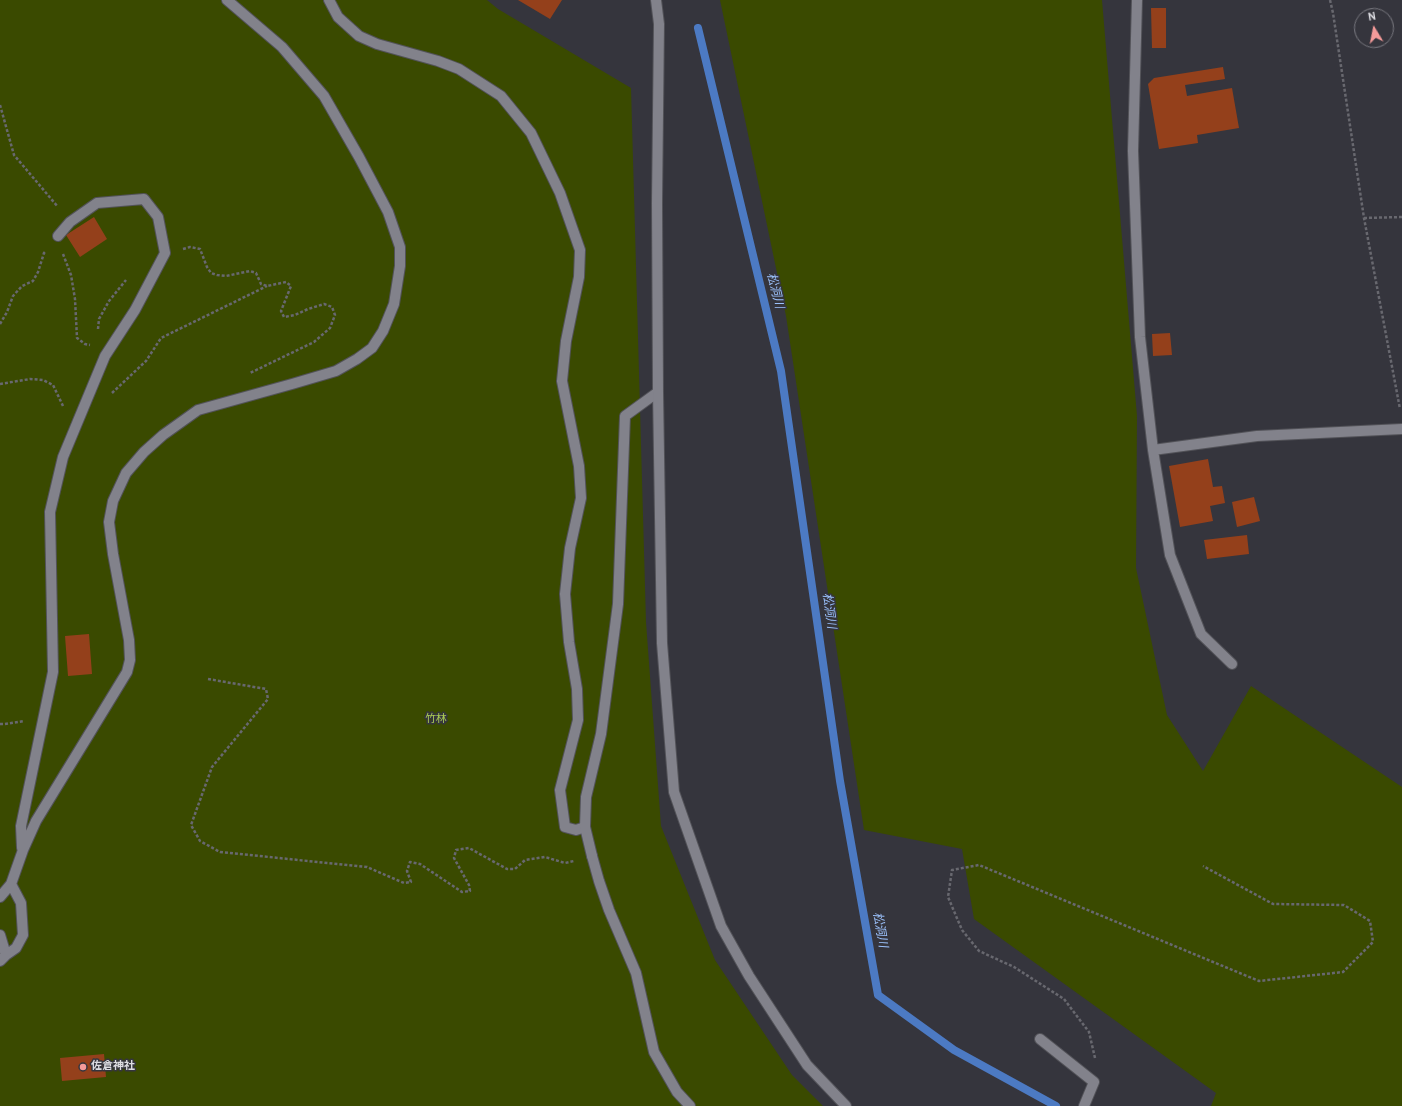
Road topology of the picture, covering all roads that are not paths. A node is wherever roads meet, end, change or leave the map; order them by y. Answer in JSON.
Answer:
{"nodes":[{"id":1,"x":227,"y":0,"type":"edge"},
{"id":2,"x":330,"y":0,"type":"edge"},
{"id":3,"x":656,"y":0,"type":"edge"},
{"id":4,"x":1137,"y":0,"type":"edge"},
{"id":5,"x":58,"y":236,"type":"road end"},
{"id":6,"x":658,"y":392,"type":"junction"},
{"id":7,"x":1402,"y":428,"type":"edge"},
{"id":8,"x":1152,"y":450,"type":"junction"},
{"id":9,"x":1232,"y":664,"type":"dead end"},
{"id":10,"x":585,"y":827,"type":"junction"},
{"id":11,"x":23,"y":850,"type":"junction"},
{"id":12,"x":11,"y":884,"type":"junction"},
{"id":13,"x":0,"y":898,"type":"edge"},
{"id":14,"x":0,"y":935,"type":"edge"},
{"id":15,"x":3,"y":958,"type":"edge"},
{"id":16,"x":1040,"y":1039,"type":"dead end"},
{"id":17,"x":690,"y":1106,"type":"edge"},
{"id":18,"x":846,"y":1106,"type":"edge"},
{"id":19,"x":1084,"y":1106,"type":"edge"}],
"edges":[{"from":1,"to":11,"type":"street"},
{"from":2,"to":10,"type":"street"},
{"from":3,"to":6,"type":"street"},
{"from":4,"to":8,"type":"street"},
{"from":5,"to":11,"type":"street"},
{"from":6,"to":10,"type":"street"},
{"from":6,"to":18,"type":"street"},
{"from":7,"to":8,"type":"street"},
{"from":8,"to":9,"type":"street"},
{"from":10,"to":17,"type":"street"},
{"from":11,"to":12,"type":"street"},
{"from":12,"to":13,"type":"street"},
{"from":12,"to":15,"type":"street"},
{"from":14,"to":15,"type":"street"},
{"from":16,"to":19,"type":"street"}]}
